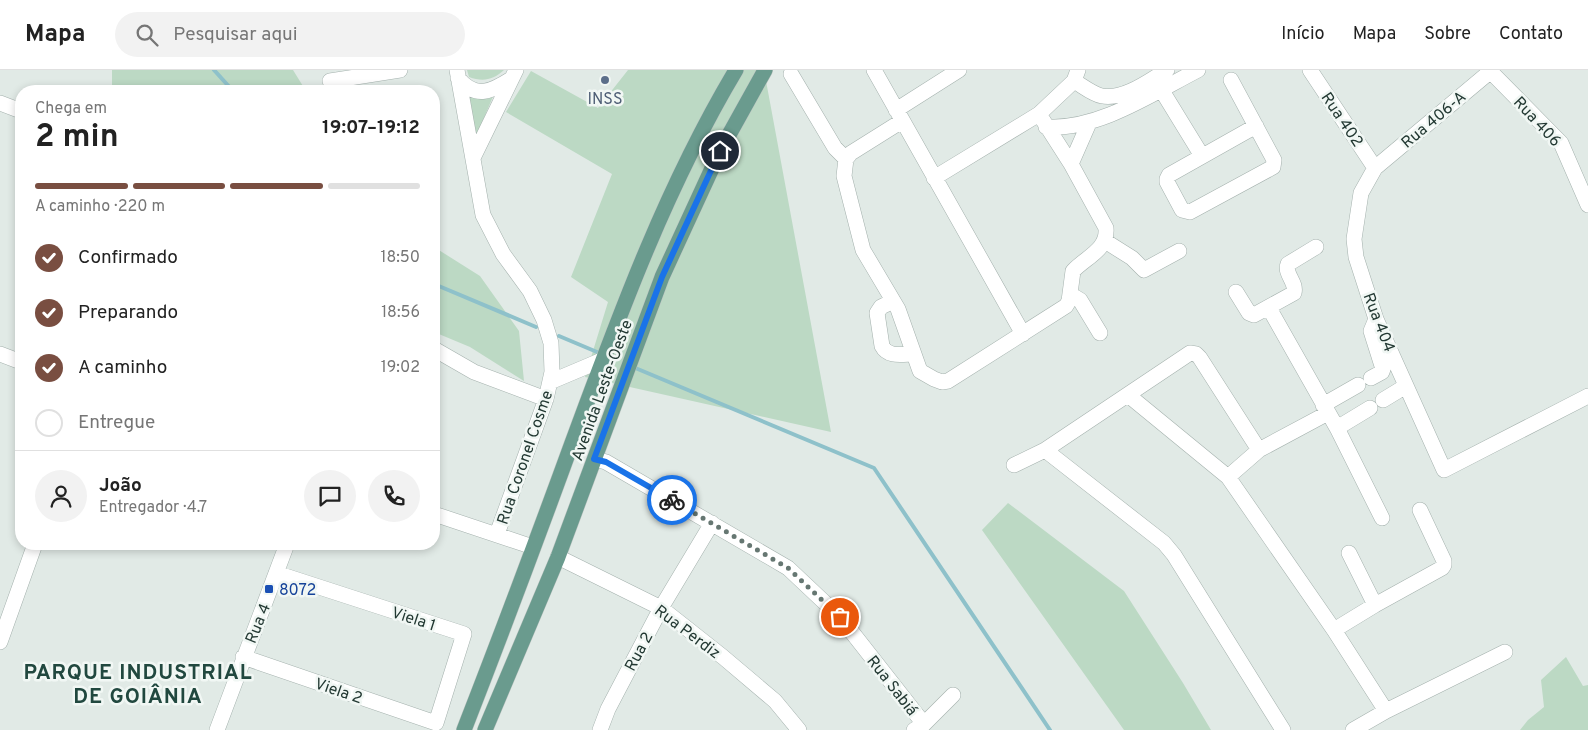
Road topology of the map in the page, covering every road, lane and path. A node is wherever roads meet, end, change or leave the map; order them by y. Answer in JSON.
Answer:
{"nodes":[{"id":1,"x":400,"y":70,"type":"edge"},
{"id":2,"x":736,"y":70,"type":"edge"},
{"id":3,"x":765,"y":70,"type":"edge"},
{"id":4,"x":874,"y":70,"type":"edge"},
{"id":5,"x":959,"y":70,"type":"edge"},
{"id":6,"x":1198,"y":70,"type":"edge"},
{"id":7,"x":1310,"y":70,"type":"edge"},
{"id":8,"x":1491,"y":70,"type":"edge"},
{"id":9,"x":458,"y":74,"type":"edge"},
{"id":10,"x":514,"y":74,"type":"edge"},
{"id":11,"x":790,"y":74,"type":"dead end"},
{"id":12,"x":1076,"y":76,"type":"edge"},
{"id":13,"x":1161,"y":79,"type":"edge"},
{"id":14,"x":1231,"y":80,"type":"dead end"},
{"id":15,"x":330,"y":81,"type":"dead end"},
{"id":16,"x":0,"y":103,"type":"edge"},
{"id":17,"x":15,"y":109,"type":"edge"},
{"id":18,"x":899,"y":116,"type":"junction"},
{"id":19,"x":1043,"y":120,"type":"junction"},
{"id":20,"x":1089,"y":123,"type":"junction"},
{"id":21,"x":1256,"y":126,"type":"junction"},
{"id":22,"x":1202,"y":156,"type":"junction"},
{"id":23,"x":473,"y":158,"type":"junction"},
{"id":24,"x":846,"y":160,"type":"junction"},
{"id":25,"x":1071,"y":164,"type":"junction"},
{"id":26,"x":1375,"y":168,"type":"junction"},
{"id":27,"x":680,"y":177,"type":"junction"},
{"id":28,"x":934,"y":178,"type":"junction"},
{"id":29,"x":702,"y":190,"type":"junction"},
{"id":30,"x":666,"y":205,"type":"junction"},
{"id":31,"x":1588,"y":205,"type":"edge"},
{"id":32,"x":689,"y":216,"type":"junction"},
{"id":33,"x":1105,"y":241,"type":"junction"},
{"id":34,"x":1316,"y":247,"type":"dead end"},
{"id":35,"x":1179,"y":251,"type":"dead end"},
{"id":36,"x":1236,"y":292,"type":"dead end"},
{"id":37,"x":1070,"y":294,"type":"junction"},
{"id":38,"x":893,"y":301,"type":"junction"},
{"id":39,"x":1269,"y":308,"type":"junction"},
{"id":40,"x":1376,"y":319,"type":"junction"},
{"id":41,"x":1100,"y":332,"type":"dead end"},
{"id":42,"x":1023,"y":334,"type":"junction"},
{"id":43,"x":440,"y":352,"type":"edge"},
{"id":44,"x":0,"y":354,"type":"edge"},
{"id":45,"x":914,"y":354,"type":"junction"},
{"id":46,"x":15,"y":360,"type":"edge"},
{"id":47,"x":602,"y":360,"type":"junction"},
{"id":48,"x":1371,"y":377,"type":"junction"},
{"id":49,"x":550,"y":382,"type":"junction"},
{"id":50,"x":1401,"y":389,"type":"junction"},
{"id":51,"x":1128,"y":395,"type":"junction"},
{"id":52,"x":1588,"y":396,"type":"edge"},
{"id":53,"x":546,"y":399,"type":"junction"},
{"id":54,"x":1326,"y":409,"type":"junction"},
{"id":55,"x":1337,"y":428,"type":"junction"},
{"id":56,"x":1045,"y":450,"type":"junction"},
{"id":57,"x":1259,"y":450,"type":"junction"},
{"id":58,"x":594,"y":459,"type":"junction"},
{"id":59,"x":1014,"y":465,"type":"dead end"},
{"id":60,"x":1228,"y":477,"type":"junction"},
{"id":61,"x":1420,"y":510,"type":"dead end"},
{"id":62,"x":440,"y":516,"type":"edge"},
{"id":63,"x":1382,"y":518,"type":"dead end"},
{"id":64,"x":712,"y":523,"type":"junction"},
{"id":65,"x":497,"y":534,"type":"junction"},
{"id":66,"x":534,"y":546,"type":"junction"},
{"id":67,"x":33,"y":550,"type":"edge"},
{"id":68,"x":285,"y":550,"type":"edge"},
{"id":69,"x":1349,"y":553,"type":"dead end"},
{"id":70,"x":558,"y":557,"type":"junction"},
{"id":71,"x":276,"y":573,"type":"junction"},
{"id":72,"x":1375,"y":605,"type":"junction"},
{"id":73,"x":511,"y":608,"type":"junction"},
{"id":74,"x":660,"y":608,"type":"junction"},
{"id":75,"x":534,"y":615,"type":"junction"},
{"id":76,"x":1334,"y":630,"type":"junction"},
{"id":77,"x":0,"y":642,"type":"edge"},
{"id":78,"x":1505,"y":652,"type":"dead end"},
{"id":79,"x":243,"y":658,"type":"junction"},
{"id":80,"x":953,"y":695,"type":"dead end"},
{"id":81,"x":1386,"y":711,"type":"junction"},
{"id":82,"x":436,"y":723,"type":"joint"},
{"id":83,"x":919,"y":727,"type":"edge"},
{"id":84,"x":797,"y":729,"type":"edge"},
{"id":85,"x":217,"y":730,"type":"edge"},
{"id":86,"x":464,"y":730,"type":"edge"},
{"id":87,"x":485,"y":730,"type":"edge"},
{"id":88,"x":600,"y":730,"type":"edge"},
{"id":89,"x":1283,"y":730,"type":"edge"},
{"id":90,"x":1353,"y":730,"type":"edge"}],
"edges":[{"from":1,"to":15,"type":"street"},
{"from":2,"to":27,"type":"main road","name":"Avenida Leste-Oeste"},
{"from":3,"to":29,"type":"main road","name":"Avenida Leste-Oeste"},
{"from":4,"to":18,"type":"street"},
{"from":5,"to":18,"type":"street"},
{"from":6,"to":13,"type":"street"},
{"from":7,"to":26,"type":"street","name":"Rua 402"},
{"from":8,"to":26,"type":"street","name":"Rua 406-A"},
{"from":8,"to":31,"type":"street","name":"Rua 406"},
{"from":9,"to":10,"type":"street"},
{"from":9,"to":23,"type":"street","name":"Rua Coronel Cosme"},
{"from":10,"to":23,"type":"street"},
{"from":11,"to":24,"type":"street"},
{"from":12,"to":13,"type":"street"},
{"from":12,"to":19,"type":"street"},
{"from":13,"to":20,"type":"street"},
{"from":13,"to":22,"type":"street"},
{"from":14,"to":21,"type":"street"},
{"from":16,"to":17,"type":"street"},
{"from":18,"to":24,"type":"street"},
{"from":18,"to":28,"type":"street"},
{"from":19,"to":20,"type":"street"},
{"from":19,"to":25,"type":"street"},
{"from":19,"to":28,"type":"street"},
{"from":20,"to":25,"type":"street"},
{"from":21,"to":22,"type":"street"},
{"from":21,"to":22,"type":"street"},
{"from":23,"to":49,"type":"street","name":"Rua Coronel Cosme"},
{"from":24,"to":38,"type":"street"},
{"from":25,"to":33,"type":"street"},
{"from":26,"to":40,"type":"street","name":"Rua 404"},
{"from":27,"to":29,"type":"main road"},
{"from":27,"to":30,"type":"main road","name":"Avenida Leste-Oeste"},
{"from":28,"to":42,"type":"street"},
{"from":29,"to":32,"type":"main road","name":"Avenida Leste-Oeste"},
{"from":30,"to":32,"type":"main road"},
{"from":30,"to":47,"type":"main road","name":"Avenida Leste-Oeste"},
{"from":32,"to":58,"type":"main road","name":"Avenida Leste-Oeste"},
{"from":33,"to":35,"type":"street"},
{"from":33,"to":37,"type":"street"},
{"from":34,"to":39,"type":"street"},
{"from":36,"to":39,"type":"street"},
{"from":37,"to":41,"type":"street"},
{"from":37,"to":42,"type":"street"},
{"from":38,"to":45,"type":"street"},
{"from":38,"to":45,"type":"street"},
{"from":39,"to":54,"type":"street"},
{"from":40,"to":48,"type":"street"},
{"from":40,"to":50,"type":"street","name":"Rua 404"},
{"from":42,"to":45,"type":"street"},
{"from":43,"to":53,"type":"street"},
{"from":44,"to":46,"type":"street"},
{"from":47,"to":49,"type":"street"},
{"from":47,"to":66,"type":"main road","name":"Avenida Leste-Oeste"},
{"from":48,"to":50,"type":"street"},
{"from":48,"to":54,"type":"street"},
{"from":49,"to":53,"type":"street","name":"Rua Coronel Cosme"},
{"from":50,"to":52,"type":"street","name":"Rua 404"},
{"from":50,"to":55,"type":"street"},
{"from":51,"to":56,"type":"street"},
{"from":51,"to":57,"type":"street"},
{"from":51,"to":60,"type":"street"},
{"from":53,"to":65,"type":"street","name":"Rua Coronel Cosme"},
{"from":54,"to":55,"type":"street"},
{"from":54,"to":57,"type":"street"},
{"from":55,"to":63,"type":"street"},
{"from":56,"to":59,"type":"street"},
{"from":56,"to":89,"type":"street"},
{"from":57,"to":60,"type":"street"},
{"from":58,"to":64,"type":"street","name":"Rua Sabiá"},
{"from":58,"to":70,"type":"main road","name":"Avenida Leste-Oeste"},
{"from":60,"to":76,"type":"street"},
{"from":61,"to":72,"type":"street"},
{"from":62,"to":65,"type":"street"},
{"from":64,"to":74,"type":"street","name":"Rua 2"},
{"from":64,"to":83,"type":"street","name":"Rua Sabiá"},
{"from":65,"to":66,"type":"street"},
{"from":66,"to":73,"type":"main road","name":"Avenida Leste-Oeste"},
{"from":67,"to":77,"type":"street"},
{"from":68,"to":71,"type":"street","name":"Rua 4"},
{"from":69,"to":72,"type":"street"},
{"from":70,"to":74,"type":"street","name":"Rua Perdiz"},
{"from":70,"to":75,"type":"main road","name":"Avenida Leste-Oeste"},
{"from":71,"to":79,"type":"street","name":"Rua 4"},
{"from":71,"to":82,"type":"street","name":"Viela 1"},
{"from":72,"to":76,"type":"street"},
{"from":73,"to":75,"type":"main road"},
{"from":73,"to":86,"type":"main road","name":"Avenida Leste-Oeste"},
{"from":74,"to":84,"type":"street","name":"Rua Perdiz"},
{"from":74,"to":88,"type":"street","name":"Rua 2"},
{"from":75,"to":87,"type":"main road","name":"Avenida Leste-Oeste"},
{"from":76,"to":81,"type":"street"},
{"from":78,"to":81,"type":"street"},
{"from":79,"to":82,"type":"street","name":"Viela 2"},
{"from":79,"to":85,"type":"street","name":"Rua 4"},
{"from":80,"to":83,"type":"street"},
{"from":81,"to":90,"type":"street"}]}
